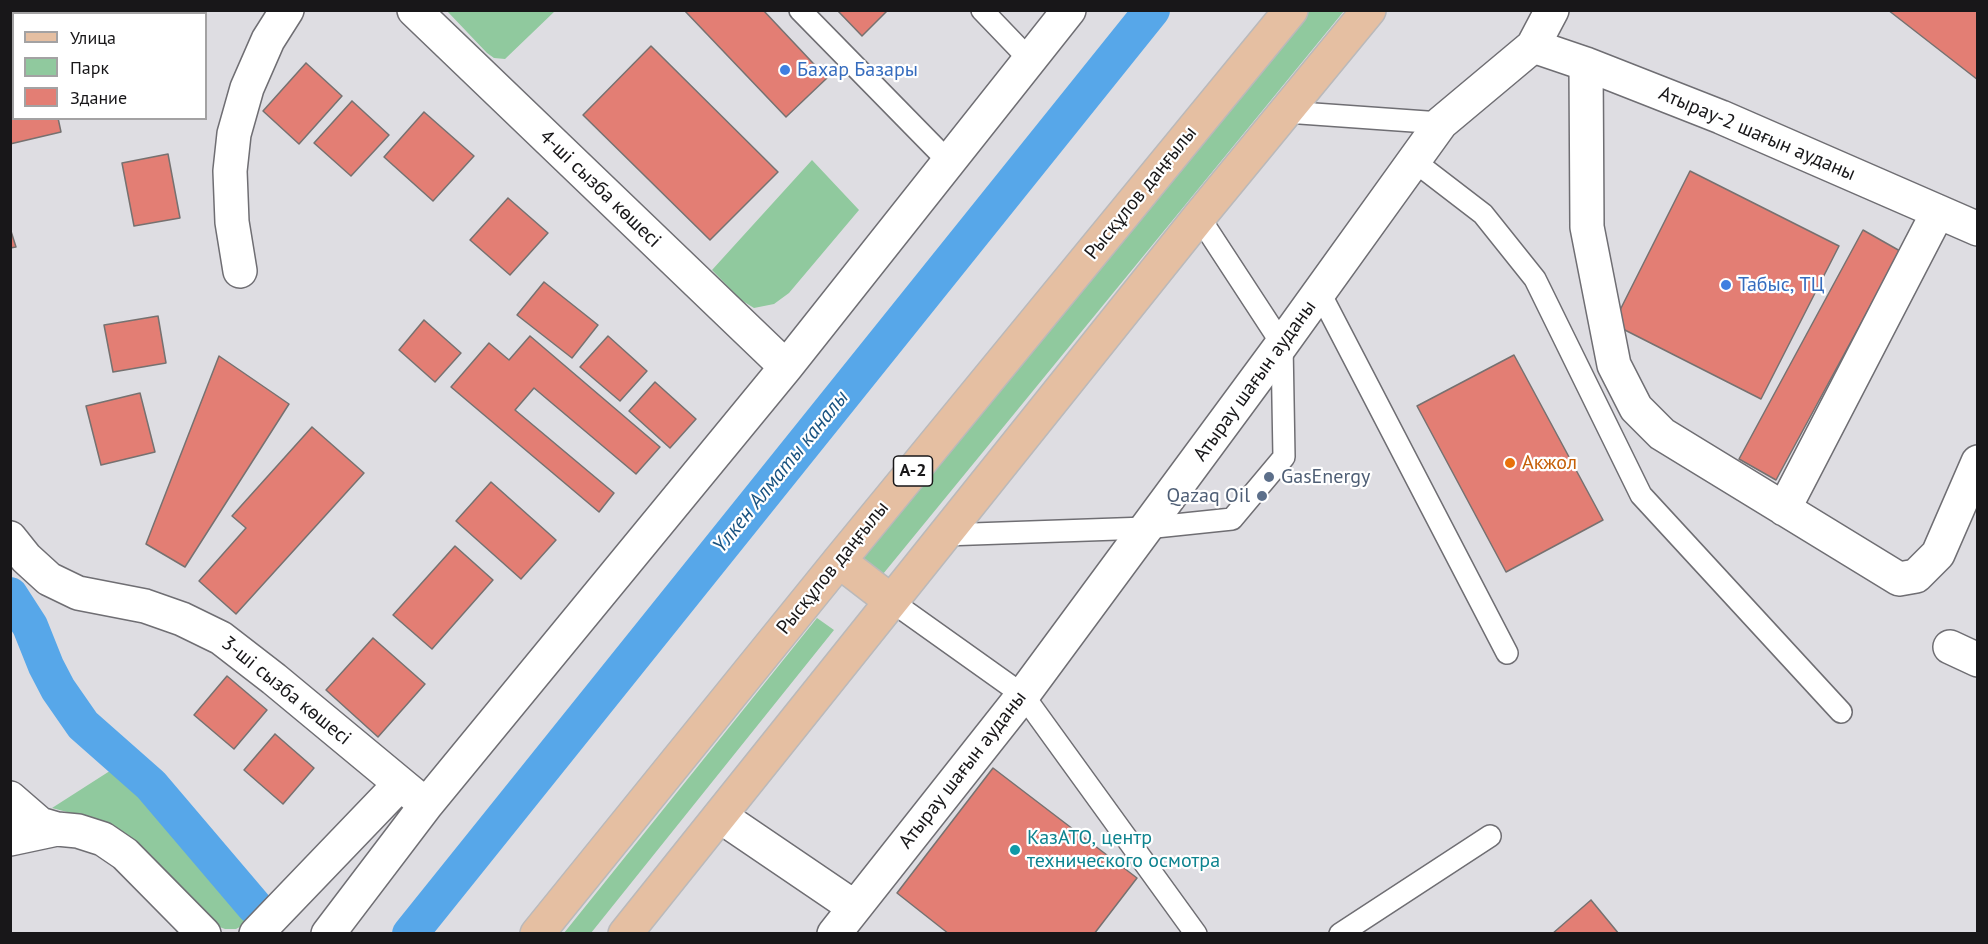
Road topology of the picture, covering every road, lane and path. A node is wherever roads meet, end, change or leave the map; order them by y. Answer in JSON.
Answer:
{"nodes":[{"id":1,"x":287,"y":10,"type":"edge"},
{"id":2,"x":414,"y":10,"type":"edge"},
{"id":3,"x":800,"y":10,"type":"edge"},
{"id":4,"x":982,"y":10,"type":"edge"},
{"id":5,"x":1069,"y":10,"type":"edge"},
{"id":6,"x":1291,"y":10,"type":"edge"},
{"id":7,"x":1369,"y":10,"type":"edge"},
{"id":8,"x":1552,"y":10,"type":"edge"},
{"id":9,"x":1533,"y":46,"type":"junction"},
{"id":10,"x":1030,"y":60,"type":"junction"},
{"id":11,"x":1586,"y":64,"type":"junction"},
{"id":12,"x":1286,"y":112,"type":"junction"},
{"id":13,"x":1441,"y":123,"type":"junction"},
{"id":14,"x":948,"y":161,"type":"junction"},
{"id":15,"x":1414,"y":161,"type":"junction"},
{"id":16,"x":1938,"y":212,"type":"junction"},
{"id":17,"x":1199,"y":217,"type":"junction"},
{"id":18,"x":1977,"y":229,"type":"edge"},
{"id":19,"x":240,"y":271,"type":"dead end"},
{"id":20,"x":1320,"y":293,"type":"junction"},
{"id":21,"x":1282,"y":344,"type":"junction"},
{"id":22,"x":786,"y":368,"type":"junction"},
{"id":23,"x":1977,"y":462,"type":"edge"},
{"id":24,"x":1784,"y":509,"type":"junction"},
{"id":25,"x":1146,"y":528,"type":"junction"},
{"id":26,"x":944,"y":535,"type":"junction"},
{"id":27,"x":10,"y":538,"type":"edge"},
{"id":28,"x":839,"y":561,"type":"junction"},
{"id":29,"x":891,"y":601,"type":"junction"},
{"id":30,"x":1507,"y":653,"type":"dead end"},
{"id":31,"x":1023,"y":695,"type":"junction"},
{"id":32,"x":1841,"y":712,"type":"dead end"},
{"id":33,"x":400,"y":784,"type":"junction"},
{"id":34,"x":10,"y":798,"type":"edge"},
{"id":35,"x":426,"y":805,"type":"junction"},
{"id":36,"x":720,"y":816,"type":"junction"},
{"id":37,"x":57,"y":829,"type":"junction"},
{"id":38,"x":1490,"y":836,"type":"dead end"},
{"id":39,"x":10,"y":839,"type":"edge"},
{"id":40,"x":854,"y":907,"type":"junction"},
{"id":41,"x":204,"y":933,"type":"edge"},
{"id":42,"x":256,"y":933,"type":"edge"},
{"id":43,"x":328,"y":933,"type":"edge"},
{"id":44,"x":537,"y":933,"type":"edge"},
{"id":45,"x":625,"y":933,"type":"edge"},
{"id":46,"x":834,"y":933,"type":"edge"},
{"id":47,"x":1196,"y":933,"type":"edge"},
{"id":48,"x":1340,"y":933,"type":"edge"}],
"edges":[{"from":1,"to":19,"type":"street"},
{"from":2,"to":22,"type":"street","name":"4-ші сызба көшесі"},
{"from":3,"to":14,"type":"lane"},
{"from":4,"to":10,"type":"lane"},
{"from":5,"to":10,"type":"street"},
{"from":6,"to":28,"type":"main road","name":"Рысқұлов даңғылы","number":"A-2"},
{"from":7,"to":12,"type":"main road"},
{"from":8,"to":9,"type":"street","name":"Атырау шағын ауданы"},
{"from":9,"to":11,"type":"street","name":"Атырау-2 шағын ауданы"},
{"from":9,"to":13,"type":"street","name":"Атырау шағын ауданы"},
{"from":10,"to":14,"type":"street"},
{"from":11,"to":16,"type":"street","name":"Атырау-2 шағын ауданы"},
{"from":11,"to":24,"type":"street"},
{"from":12,"to":13,"type":"lane"},
{"from":12,"to":17,"type":"main road"},
{"from":13,"to":15,"type":"street","name":"Атырау шағын ауданы"},
{"from":14,"to":22,"type":"street"},
{"from":15,"to":20,"type":"street","name":"Атырау шағын ауданы"},
{"from":15,"to":32,"type":"lane"},
{"from":16,"to":18,"type":"street","name":"Атырау-2 шағын ауданы"},
{"from":16,"to":24,"type":"street"},
{"from":17,"to":21,"type":"lane"},
{"from":17,"to":26,"type":"main road"},
{"from":20,"to":21,"type":"street","name":"Атырау шағын ауданы"},
{"from":20,"to":30,"type":"lane"},
{"from":21,"to":25,"type":"street","name":"Атырау шағын ауданы"},
{"from":21,"to":25,"type":"lane"},
{"from":22,"to":35,"type":"street"},
{"from":23,"to":24,"type":"street"},
{"from":25,"to":26,"type":"lane"},
{"from":25,"to":31,"type":"street","name":"Атырау шағын ауданы"},
{"from":26,"to":29,"type":"main road"},
{"from":27,"to":33,"type":"street","name":"3-ші сызба көшесі"},
{"from":28,"to":29,"type":"main road"},
{"from":28,"to":44,"type":"main road","name":"Рысқұлов даңғылы","number":"A-2"},
{"from":29,"to":31,"type":"lane"},
{"from":29,"to":36,"type":"main road"},
{"from":31,"to":40,"type":"street","name":"Атырау шағын ауданы"},
{"from":31,"to":47,"type":"lane"},
{"from":33,"to":35,"type":"street","name":"3-ші сызба көшесі"},
{"from":33,"to":42,"type":"street"},
{"from":34,"to":37,"type":"street"},
{"from":35,"to":43,"type":"street"},
{"from":36,"to":40,"type":"street"},
{"from":36,"to":45,"type":"main road"},
{"from":37,"to":39,"type":"street"},
{"from":37,"to":41,"type":"street"},
{"from":38,"to":48,"type":"lane"},
{"from":40,"to":46,"type":"street","name":"Атырау шағын ауданы"}]}
